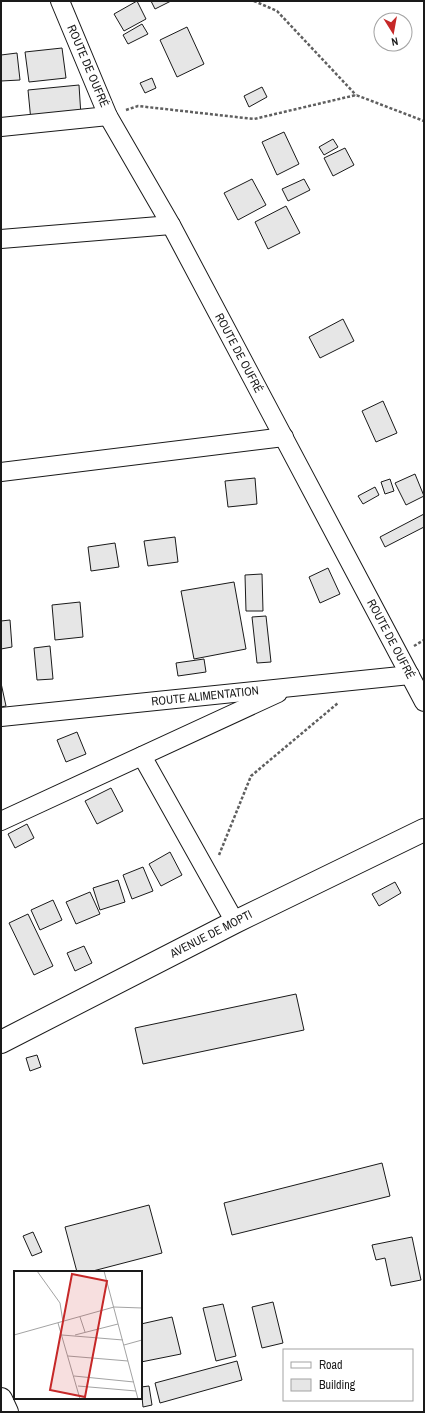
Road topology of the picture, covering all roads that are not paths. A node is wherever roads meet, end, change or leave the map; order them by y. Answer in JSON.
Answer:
{"nodes":[{"id":1,"x":60,"y":1,"type":"edge"},
{"id":2,"x":108,"y":116,"type":"junction"},
{"id":3,"x":1,"y":127,"type":"edge"},
{"id":4,"x":171,"y":225,"type":"junction"},
{"id":5,"x":1,"y":239,"type":"edge"},
{"id":6,"x":284,"y":437,"type":"junction"},
{"id":7,"x":1,"y":472,"type":"edge"},
{"id":8,"x":410,"y":675,"type":"junction"},
{"id":9,"x":291,"y":687,"type":"junction"},
{"id":10,"x":424,"y":702,"type":"edge"},
{"id":11,"x":1,"y":717,"type":"edge"},
{"id":12,"x":142,"y":756,"type":"junction"},
{"id":13,"x":1,"y":821,"type":"edge"},
{"id":14,"x":423,"y":833,"type":"edge"},
{"id":15,"x":235,"y":922,"type":"junction"},
{"id":16,"x":1,"y":1042,"type":"edge"},
{"id":17,"x":1,"y":1399,"type":"edge"},
{"id":18,"x":7,"y":1412,"type":"edge"}],
"edges":[{"from":1,"to":2,"type":"street","name":"ROUTE DE OUFRÉ"},
{"from":2,"to":3,"type":"street"},
{"from":2,"to":4,"type":"street","name":"ROUTE DE OUFRÉ"},
{"from":4,"to":5,"type":"street"},
{"from":4,"to":6,"type":"street","name":"ROUTE DE OUFRÉ"},
{"from":6,"to":7,"type":"street"},
{"from":6,"to":8,"type":"street","name":"ROUTE DE OUFRÉ"},
{"from":8,"to":9,"type":"street","name":"ROUTE ALIMENTATION"},
{"from":8,"to":10,"type":"street","name":"ROUTE DE OUFRÉ"},
{"from":9,"to":11,"type":"street","name":"ROUTE ALIMENTATION"},
{"from":9,"to":12,"type":"street"},
{"from":12,"to":13,"type":"street"},
{"from":12,"to":15,"type":"street"},
{"from":14,"to":15,"type":"street","name":"AVENUE DE MOPTI"},
{"from":15,"to":16,"type":"street","name":"AVENUE DE MOPTI"},
{"from":17,"to":18,"type":"street"}]}
